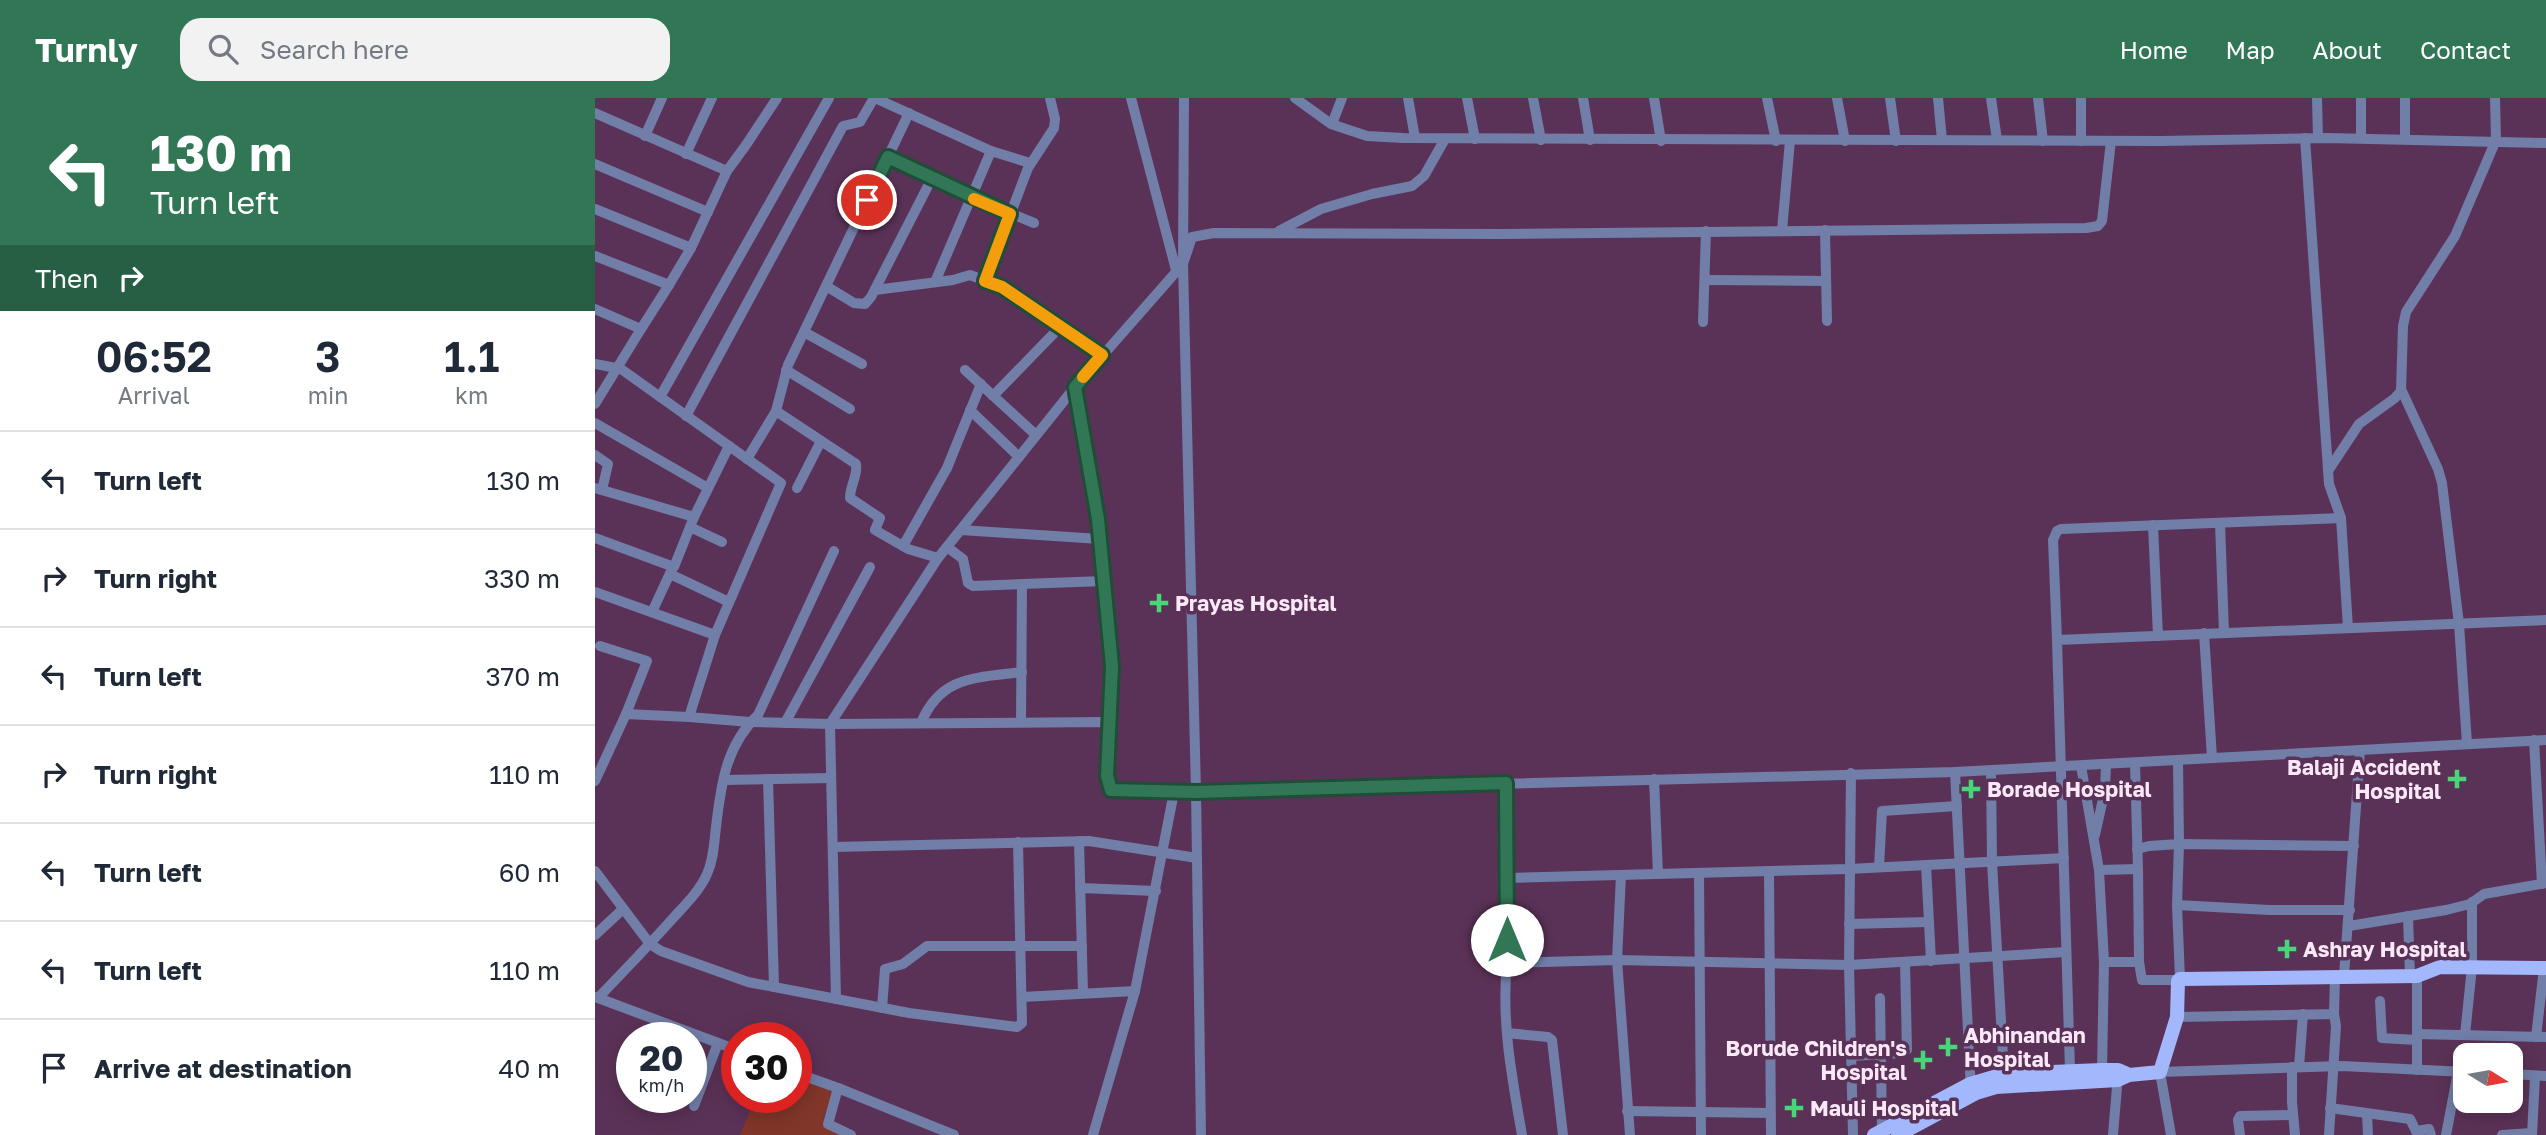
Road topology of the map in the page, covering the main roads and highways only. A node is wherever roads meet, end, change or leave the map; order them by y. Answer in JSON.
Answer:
{"nodes":[{"id":1,"x":2545,"y":968,"type":"edge"},
{"id":2,"x":2122,"y":1075,"type":"junction"},
{"id":3,"x":1971,"y":1090,"type":"junction"},
{"id":4,"x":1878,"y":1133,"type":"edge"},
{"id":5,"x":1898,"y":1135,"type":"edge"}],
"edges":[{"from":1,"to":2,"type":"main road"},
{"from":2,"to":3,"type":"main road"},
{"from":2,"to":3,"type":"main road"},
{"from":3,"to":4,"type":"main road"},
{"from":3,"to":5,"type":"main road"}]}
